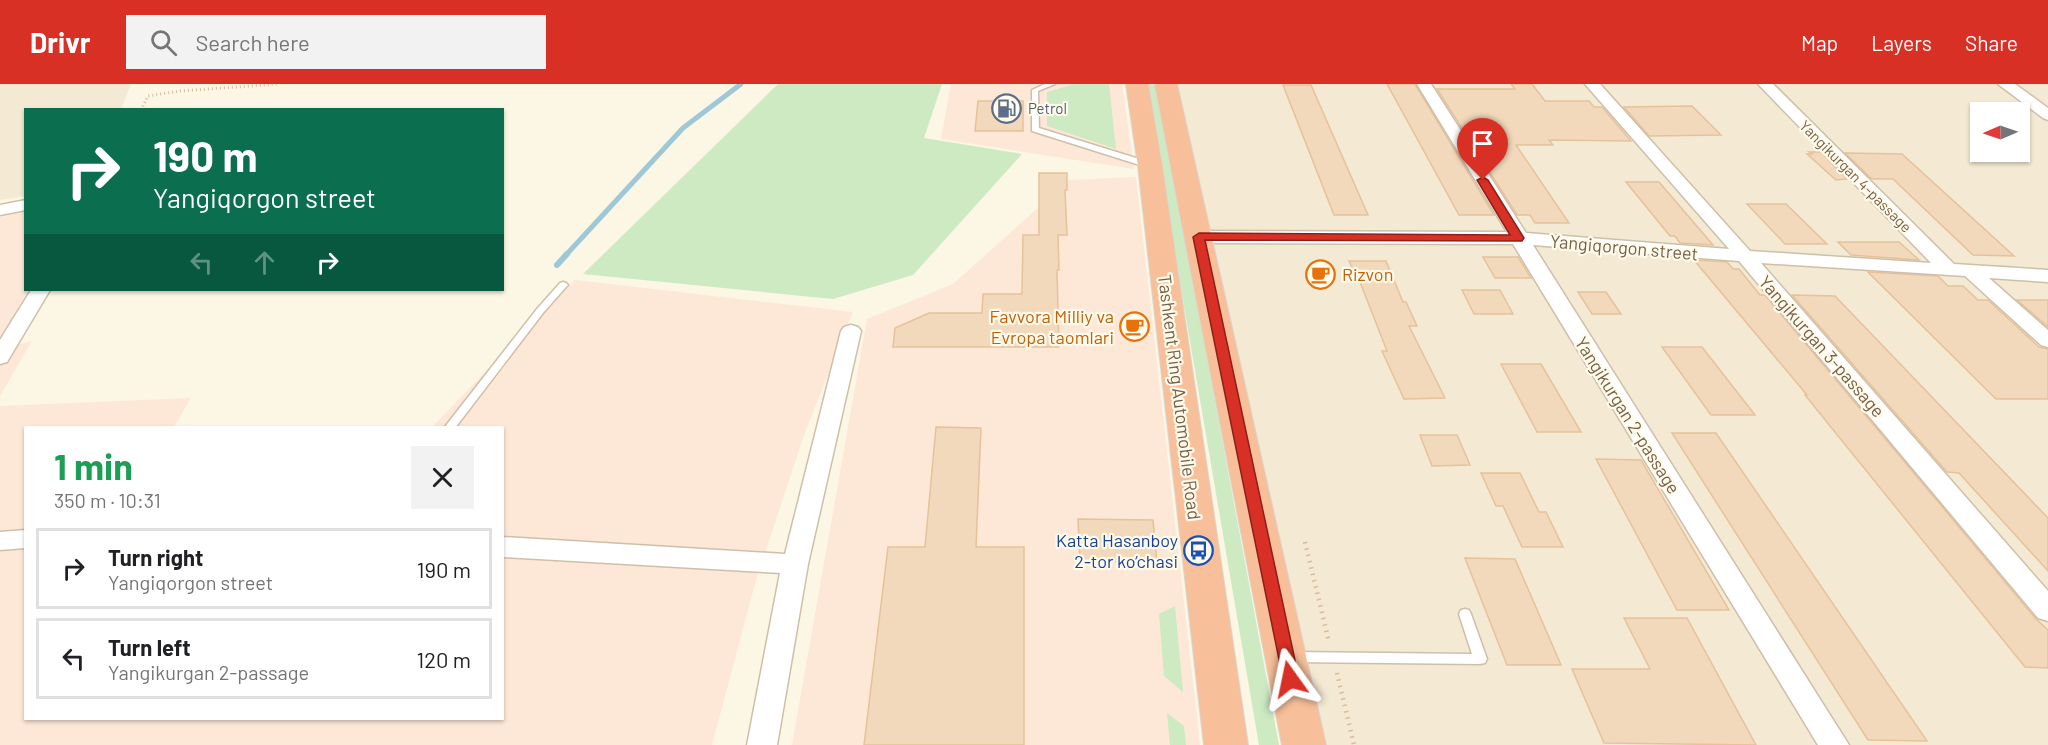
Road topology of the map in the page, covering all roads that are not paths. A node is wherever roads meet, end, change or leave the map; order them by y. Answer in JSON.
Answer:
{"nodes":[{"id":1,"x":1052,"y":84,"type":"edge"},
{"id":2,"x":1137,"y":84,"type":"edge"},
{"id":3,"x":1166,"y":84,"type":"edge"},
{"id":4,"x":1424,"y":84,"type":"edge"},
{"id":5,"x":1592,"y":84,"type":"edge"},
{"id":6,"x":1765,"y":84,"type":"edge"},
{"id":7,"x":2005,"y":84,"type":"edge"},
{"id":8,"x":2031,"y":103,"type":"junction"},
{"id":9,"x":2048,"y":104,"type":"edge"},
{"id":10,"x":2048,"y":115,"type":"edge"},
{"id":11,"x":1150,"y":166,"type":"junction"},
{"id":12,"x":24,"y":205,"type":"edge"},
{"id":13,"x":0,"y":210,"type":"edge"},
{"id":14,"x":1199,"y":237,"type":"junction"},
{"id":15,"x":1518,"y":238,"type":"junction"},
{"id":16,"x":1745,"y":256,"type":"junction"},
{"id":17,"x":1947,"y":268,"type":"junction"},
{"id":18,"x":1970,"y":271,"type":"junction"},
{"id":19,"x":2048,"y":276,"type":"edge"},
{"id":20,"x":563,"y":285,"type":"dead end"},
{"id":21,"x":39,"y":291,"type":"edge"},
{"id":22,"x":851,"y":331,"type":"dead end"},
{"id":23,"x":2048,"y":340,"type":"edge"},
{"id":24,"x":0,"y":357,"type":"edge"},
{"id":25,"x":451,"y":426,"type":"edge"},
{"id":26,"x":24,"y":539,"type":"edge"},
{"id":27,"x":0,"y":541,"type":"edge"},
{"id":28,"x":504,"y":547,"type":"edge"},
{"id":29,"x":795,"y":564,"type":"junction"},
{"id":30,"x":2048,"y":610,"type":"edge"},
{"id":31,"x":1465,"y":614,"type":"dead end"},
{"id":32,"x":1286,"y":657,"type":"junction"},
{"id":33,"x":762,"y":745,"type":"edge"},
{"id":34,"x":1226,"y":745,"type":"edge"},
{"id":35,"x":1304,"y":745,"type":"edge"},
{"id":36,"x":1834,"y":745,"type":"edge"}],
"edges":[{"from":1,"to":11,"type":"lane"},
{"from":2,"to":11,"type":"highway","name":"Tashkent Ring Automobile Road"},
{"from":3,"to":14,"type":"highway"},
{"from":4,"to":15,"type":"street","name":"Yangikurgan 2-passage"},
{"from":5,"to":16,"type":"street","name":"Yangikurgan 3-passage"},
{"from":6,"to":17,"type":"street","name":"Yangikurgan 4-passage"},
{"from":7,"to":8,"type":"street"},
{"from":8,"to":9,"type":"street"},
{"from":8,"to":10,"type":"street"},
{"from":11,"to":34,"type":"highway","name":"Tashkent Ring Automobile Road"},
{"from":12,"to":13,"type":"street"},
{"from":14,"to":15,"type":"street","name":"Yangiqorgon street"},
{"from":14,"to":32,"type":"highway"},
{"from":15,"to":16,"type":"street","name":"Yangiqorgon street"},
{"from":15,"to":36,"type":"street","name":"Yangikurgan 2-passage"},
{"from":16,"to":17,"type":"street","name":"Yangiqorgon street"},
{"from":16,"to":30,"type":"street","name":"Yangikurgan 3-passage"},
{"from":17,"to":18,"type":"street","name":"Yangiqorgon street"},
{"from":18,"to":19,"type":"street","name":"Yangiqorgon street"},
{"from":18,"to":23,"type":"street"},
{"from":20,"to":25,"type":"lane"},
{"from":21,"to":24,"type":"street"},
{"from":22,"to":29,"type":"street"},
{"from":26,"to":27,"type":"street"},
{"from":28,"to":29,"type":"street"},
{"from":29,"to":33,"type":"street"},
{"from":31,"to":32,"type":"lane"},
{"from":32,"to":35,"type":"highway"}]}
